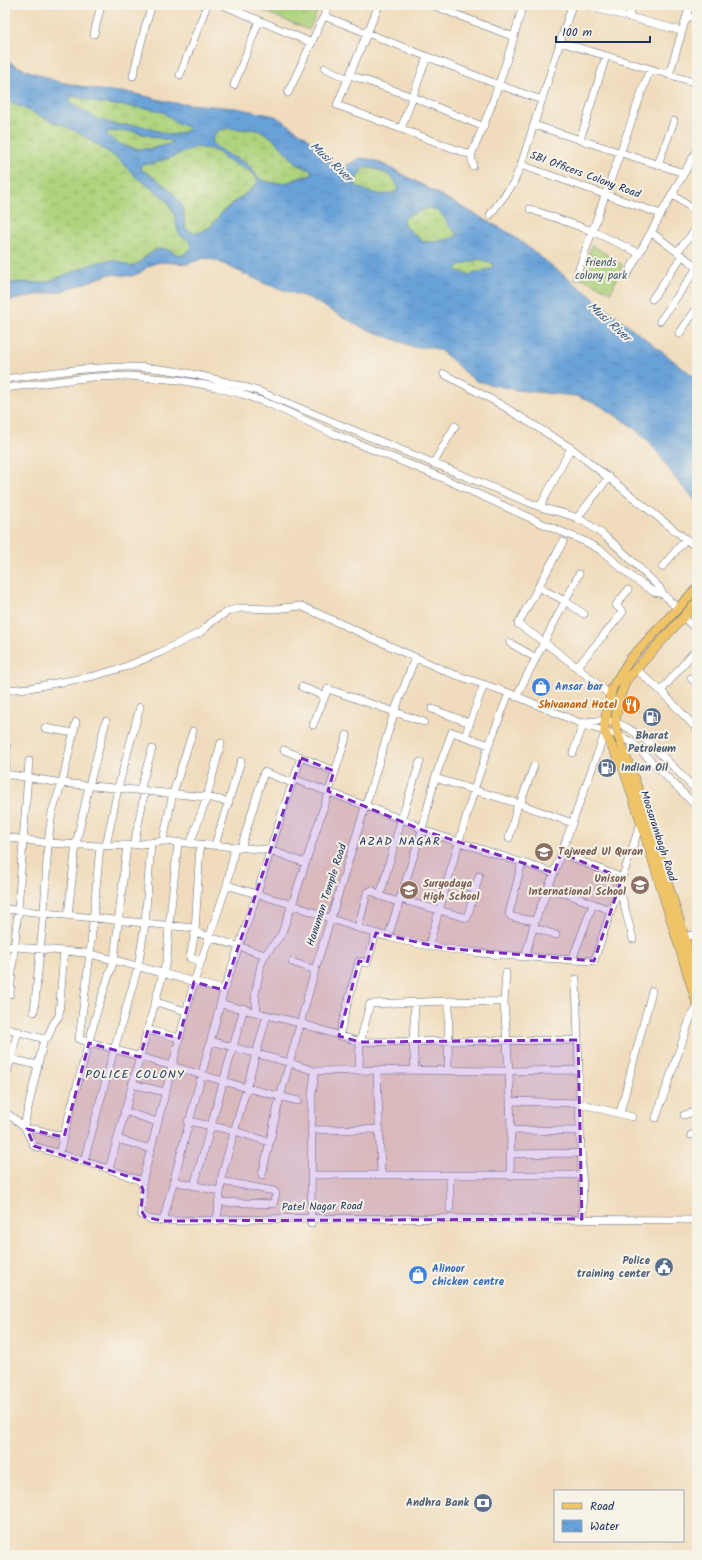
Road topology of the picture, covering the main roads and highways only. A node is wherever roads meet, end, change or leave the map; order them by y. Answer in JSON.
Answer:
{"nodes":[{"id":1,"x":697,"y":588,"type":"edge"},
{"id":2,"x":697,"y":602,"type":"edge"},
{"id":3,"x":680,"y":613,"type":"junction"},
{"id":4,"x":696,"y":968,"type":"edge"},
{"id":5,"x":697,"y":978,"type":"edge"},
{"id":6,"x":697,"y":1004,"type":"edge"}],
"edges":[{"from":1,"to":3,"type":"main road","name":"Moosarambagh Road"},
{"from":2,"to":3,"type":"main road","name":"Moosarambagh Road"},
{"from":3,"to":4,"type":"main road","name":"Moosarambagh Road"},
{"from":3,"to":6,"type":"main road","name":"Moosarambagh Road"},
{"from":4,"to":5,"type":"main road","name":"Moosarambagh Road"}]}
